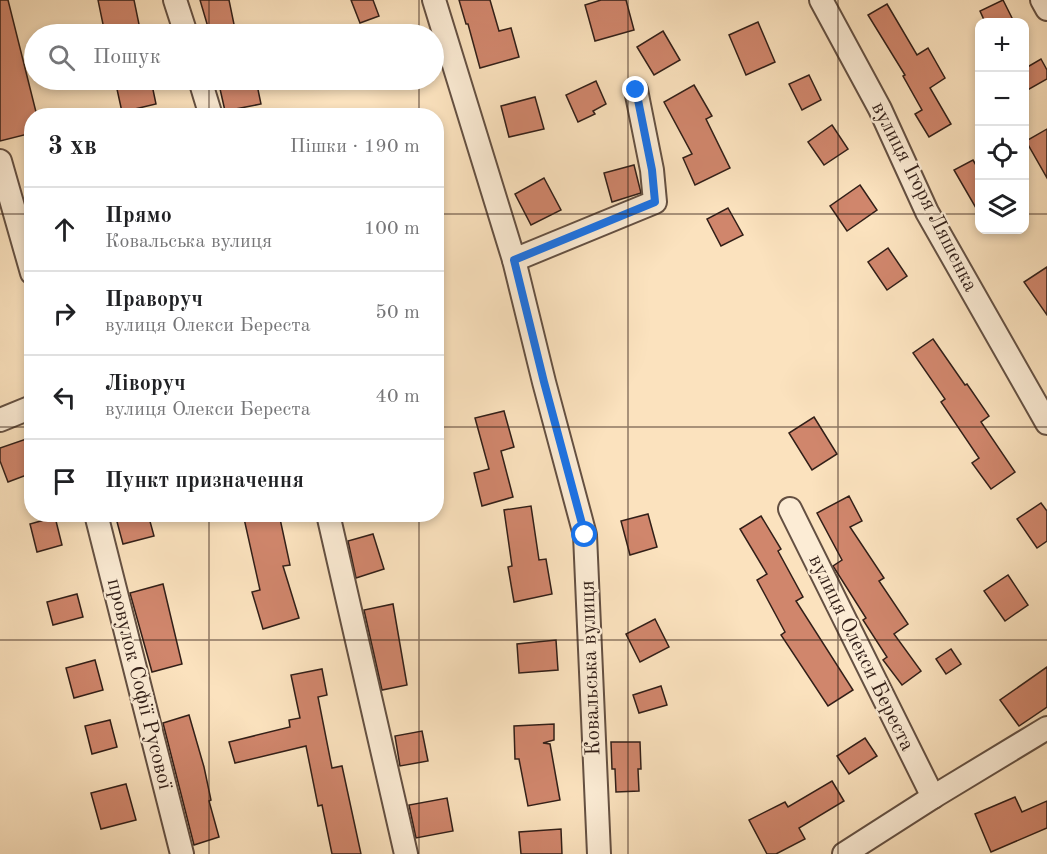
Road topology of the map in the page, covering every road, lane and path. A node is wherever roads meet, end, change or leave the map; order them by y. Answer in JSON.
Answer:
{"nodes":[{"id":1,"x":175,"y":0,"type":"edge"},
{"id":2,"x":434,"y":0,"type":"edge"},
{"id":3,"x":821,"y":0,"type":"edge"},
{"id":4,"x":1042,"y":0,"type":"edge"},
{"id":5,"x":1047,"y":9,"type":"edge"},
{"id":6,"x":183,"y":24,"type":"edge"},
{"id":7,"x":441,"y":24,"type":"edge"},
{"id":8,"x":444,"y":32,"type":"edge"},
{"id":9,"x":203,"y":90,"type":"edge"},
{"id":10,"x":636,"y":90,"type":"dead end"},
{"id":11,"x":209,"y":108,"type":"edge"},
{"id":12,"x":0,"y":161,"type":"edge"},
{"id":13,"x":24,"y":245,"type":"edge"},
{"id":14,"x":514,"y":260,"type":"junction"},
{"id":15,"x":24,"y":410,"type":"edge"},
{"id":16,"x":0,"y":420,"type":"edge"},
{"id":17,"x":1047,"y":423,"type":"edge"},
{"id":18,"x":790,"y":509,"type":"dead end"},
{"id":19,"x":98,"y":522,"type":"edge"},
{"id":20,"x":330,"y":522,"type":"edge"},
{"id":21,"x":1047,"y":728,"type":"edge"},
{"id":22,"x":933,"y":797,"type":"junction"},
{"id":23,"x":182,"y":854,"type":"edge"},
{"id":24,"x":405,"y":854,"type":"edge"},
{"id":25,"x":599,"y":854,"type":"edge"},
{"id":26,"x":844,"y":854,"type":"edge"}],
"edges":[{"from":1,"to":6,"type":"street"},
{"from":2,"to":7,"type":"street","name":"Ковальська вулиця"},
{"from":3,"to":17,"type":"street","name":"вулиця Ігоря Ляшенка"},
{"from":4,"to":5,"type":"street"},
{"from":8,"to":14,"type":"street","name":"Ковальська вулиця"},
{"from":9,"to":11,"type":"street"},
{"from":10,"to":14,"type":"street"},
{"from":12,"to":13,"type":"street"},
{"from":14,"to":25,"type":"street","name":"Ковальська вулиця"},
{"from":15,"to":16,"type":"street"},
{"from":18,"to":22,"type":"street","name":"вулиця Олекси Береста"},
{"from":19,"to":23,"type":"street","name":"провулок Софії Русової"},
{"from":20,"to":24,"type":"street"},
{"from":21,"to":22,"type":"street"},
{"from":22,"to":26,"type":"street"}]}
